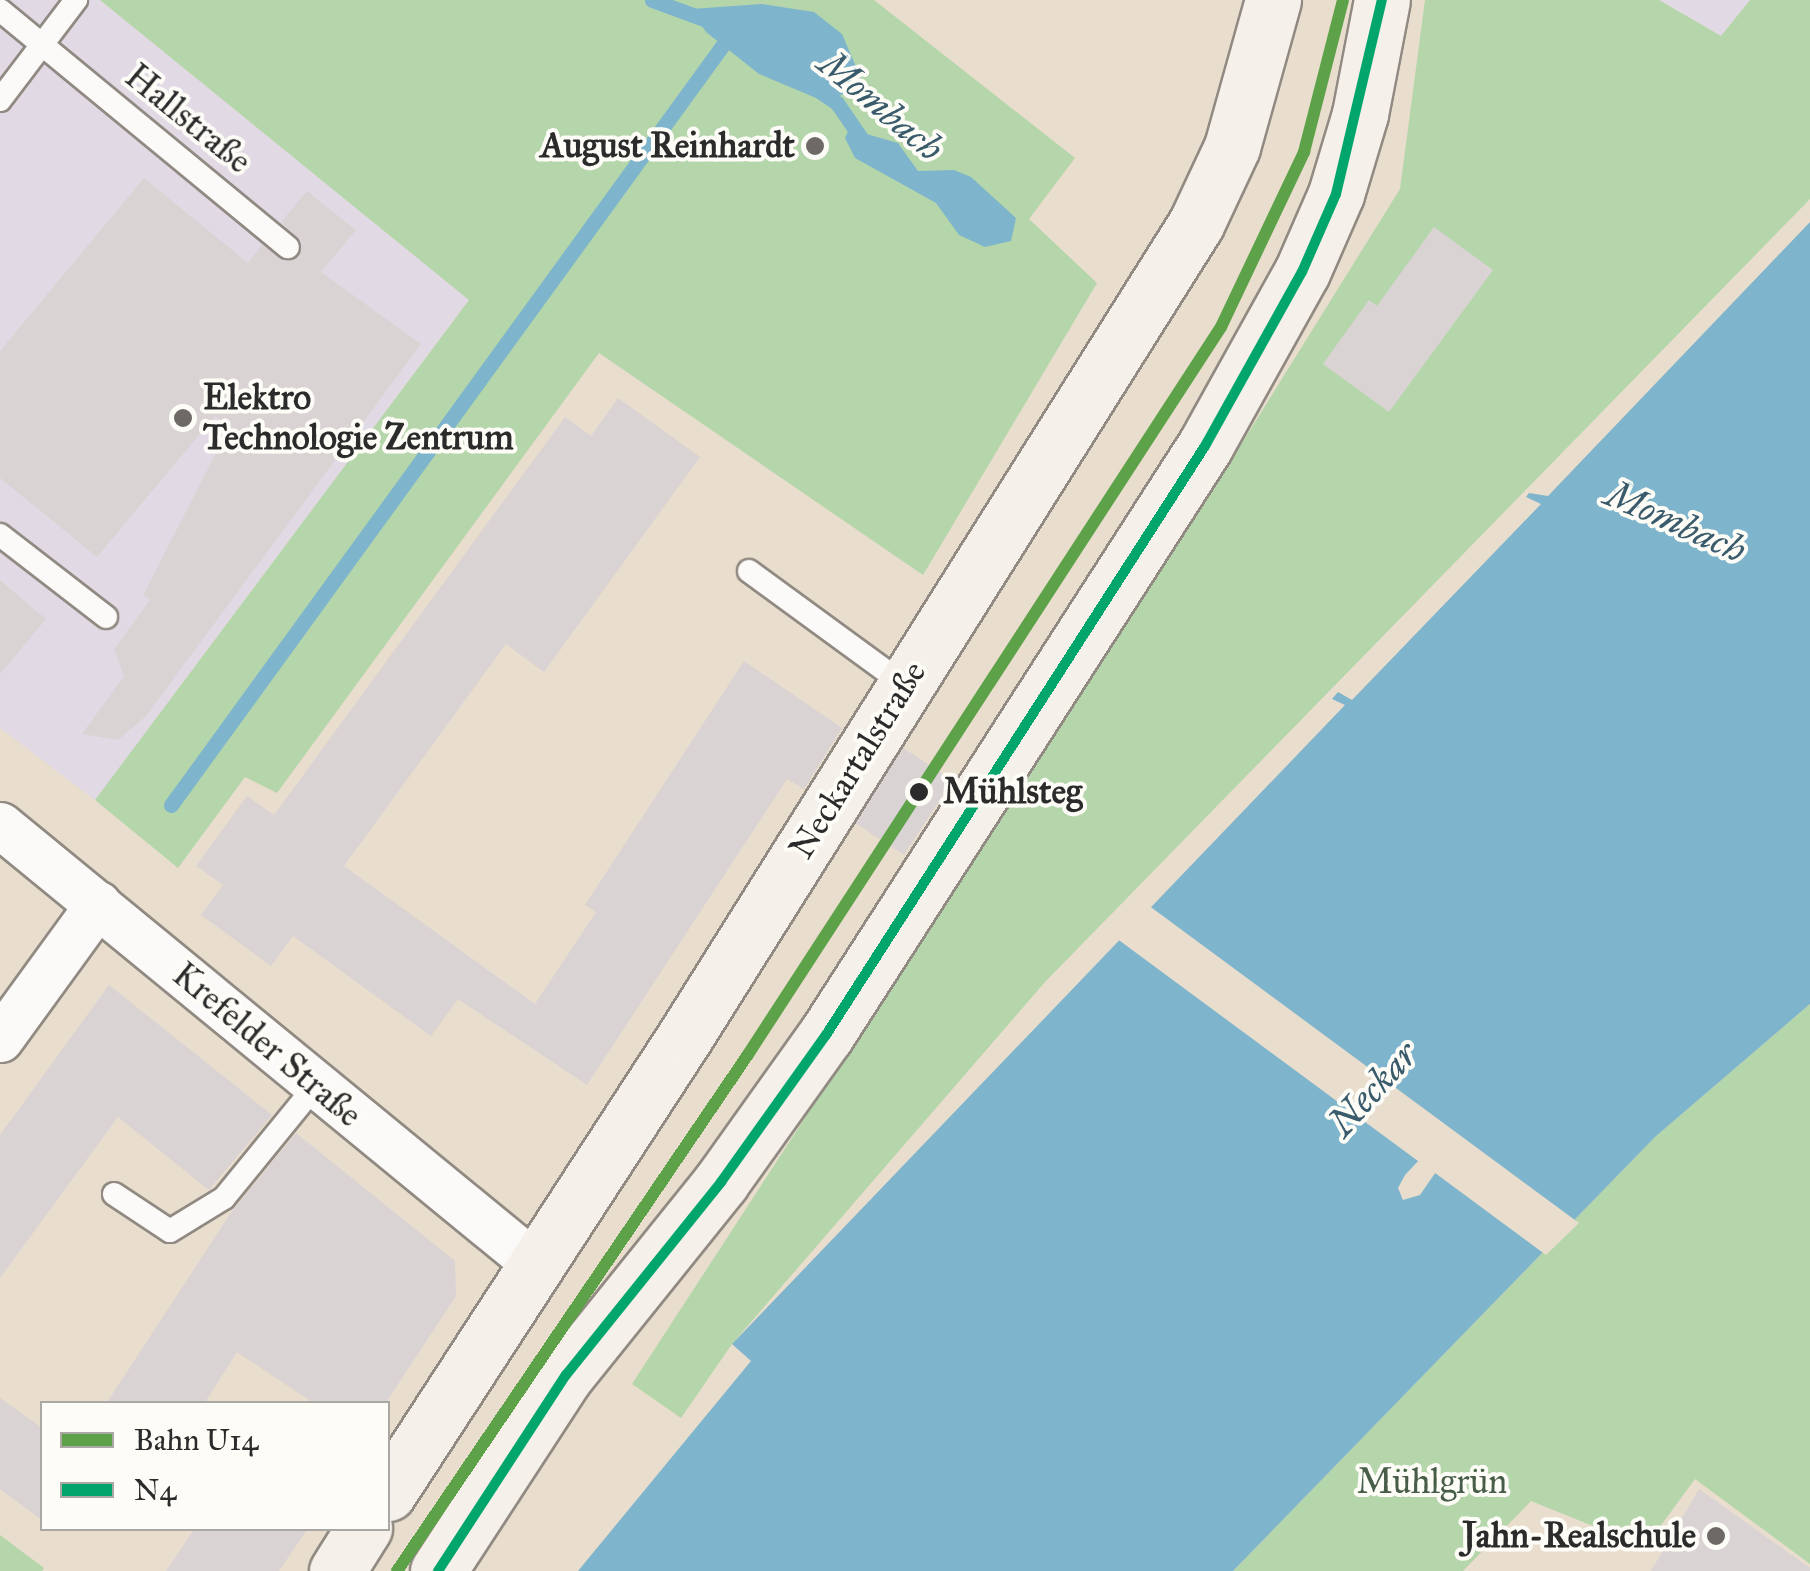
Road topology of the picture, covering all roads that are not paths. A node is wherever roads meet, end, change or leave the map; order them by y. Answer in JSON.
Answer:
{"nodes":[{"id":1,"x":76,"y":0,"type":"edge"},
{"id":2,"x":1272,"y":0,"type":"edge"},
{"id":3,"x":1382,"y":0,"type":"edge"},
{"id":4,"x":0,"y":10,"type":"edge"},
{"id":5,"x":43,"y":46,"type":"junction"},
{"id":6,"x":0,"y":100,"type":"edge"},
{"id":7,"x":288,"y":247,"type":"dead end"},
{"id":8,"x":0,"y":535,"type":"edge"},
{"id":9,"x":749,"y":572,"type":"dead end"},
{"id":10,"x":106,"y":617,"type":"dead end"},
{"id":11,"x":905,"y":685,"type":"junction"},
{"id":12,"x":0,"y":825,"type":"edge"},
{"id":13,"x":98,"y":904,"type":"junction"},
{"id":14,"x":0,"y":1039,"type":"edge"},
{"id":15,"x":316,"y":1085,"type":"junction"},
{"id":16,"x":114,"y":1194,"type":"dead end"},
{"id":17,"x":535,"y":1264,"type":"junction"},
{"id":18,"x":390,"y":1490,"type":"edge"},
{"id":19,"x":362,"y":1531,"type":"edge"},
{"id":20,"x":337,"y":1571,"type":"edge"},
{"id":21,"x":438,"y":1571,"type":"edge"}],
"edges":[{"from":1,"to":5,"type":"lane"},
{"from":2,"to":11,"type":"main road","name":"Neckartalstraße"},
{"from":3,"to":21,"type":"main road"},
{"from":4,"to":5,"type":"lane","name":"Hallstraße"},
{"from":5,"to":6,"type":"lane"},
{"from":5,"to":7,"type":"lane","name":"Hallstraße"},
{"from":8,"to":10,"type":"lane"},
{"from":9,"to":11,"type":"lane"},
{"from":11,"to":17,"type":"main road","name":"Neckartalstraße"},
{"from":12,"to":13,"type":"street","name":"Krefelder Straße"},
{"from":13,"to":14,"type":"street"},
{"from":13,"to":15,"type":"street","name":"Krefelder Straße"},
{"from":15,"to":16,"type":"lane"},
{"from":15,"to":17,"type":"street","name":"Krefelder Straße"},
{"from":17,"to":18,"type":"main road","name":"Neckartalstraße"},
{"from":19,"to":20,"type":"main road"}]}
